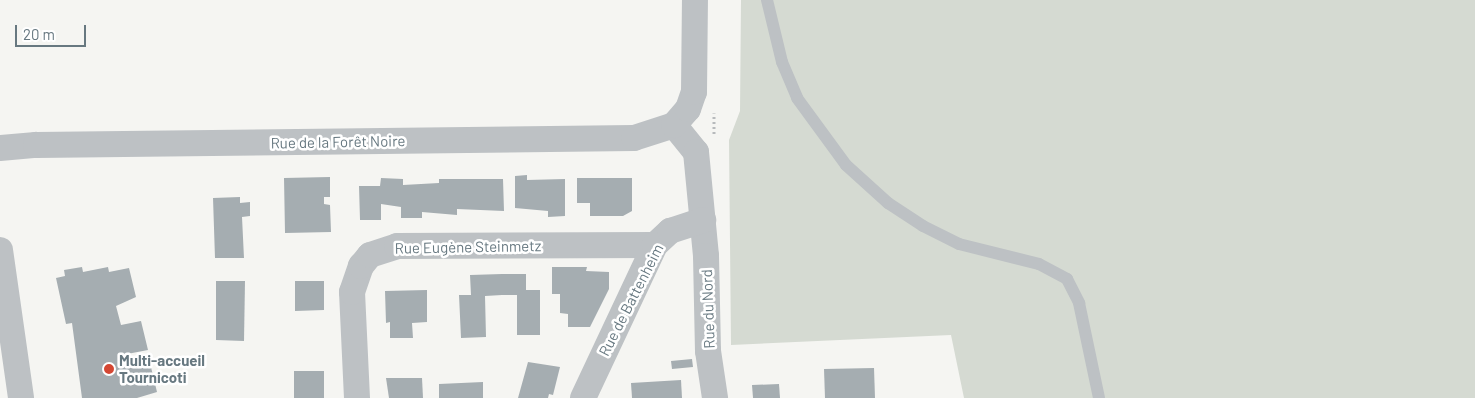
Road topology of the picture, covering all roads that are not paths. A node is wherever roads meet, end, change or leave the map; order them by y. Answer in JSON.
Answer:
{"nodes":[{"id":1,"x":695,"y":0,"type":"edge"},
{"id":2,"x":767,"y":0,"type":"edge"},
{"id":3,"x":674,"y":124,"type":"junction"},
{"id":4,"x":0,"y":148,"type":"edge"},
{"id":5,"x":703,"y":220,"type":"junction"},
{"id":6,"x":655,"y":246,"type":"junction"},
{"id":7,"x":0,"y":250,"type":"edge"},
{"id":8,"x":21,"y":398,"type":"edge"},
{"id":9,"x":357,"y":398,"type":"edge"},
{"id":10,"x":583,"y":398,"type":"edge"},
{"id":11,"x":715,"y":398,"type":"edge"},
{"id":12,"x":1099,"y":398,"type":"edge"}],
"edges":[{"from":1,"to":3,"type":"street"},
{"from":2,"to":12,"type":"lane"},
{"from":3,"to":4,"type":"street","name":"Rue de la Forêt Noire"},
{"from":3,"to":5,"type":"street"},
{"from":5,"to":6,"type":"street","name":"Rue de Battenheim"},
{"from":5,"to":11,"type":"street","name":"Rue du Nord"},
{"from":6,"to":9,"type":"street","name":"Rue Eugène Steinmetz"},
{"from":6,"to":10,"type":"street","name":"Rue de Battenheim"},
{"from":7,"to":8,"type":"street"}]}
